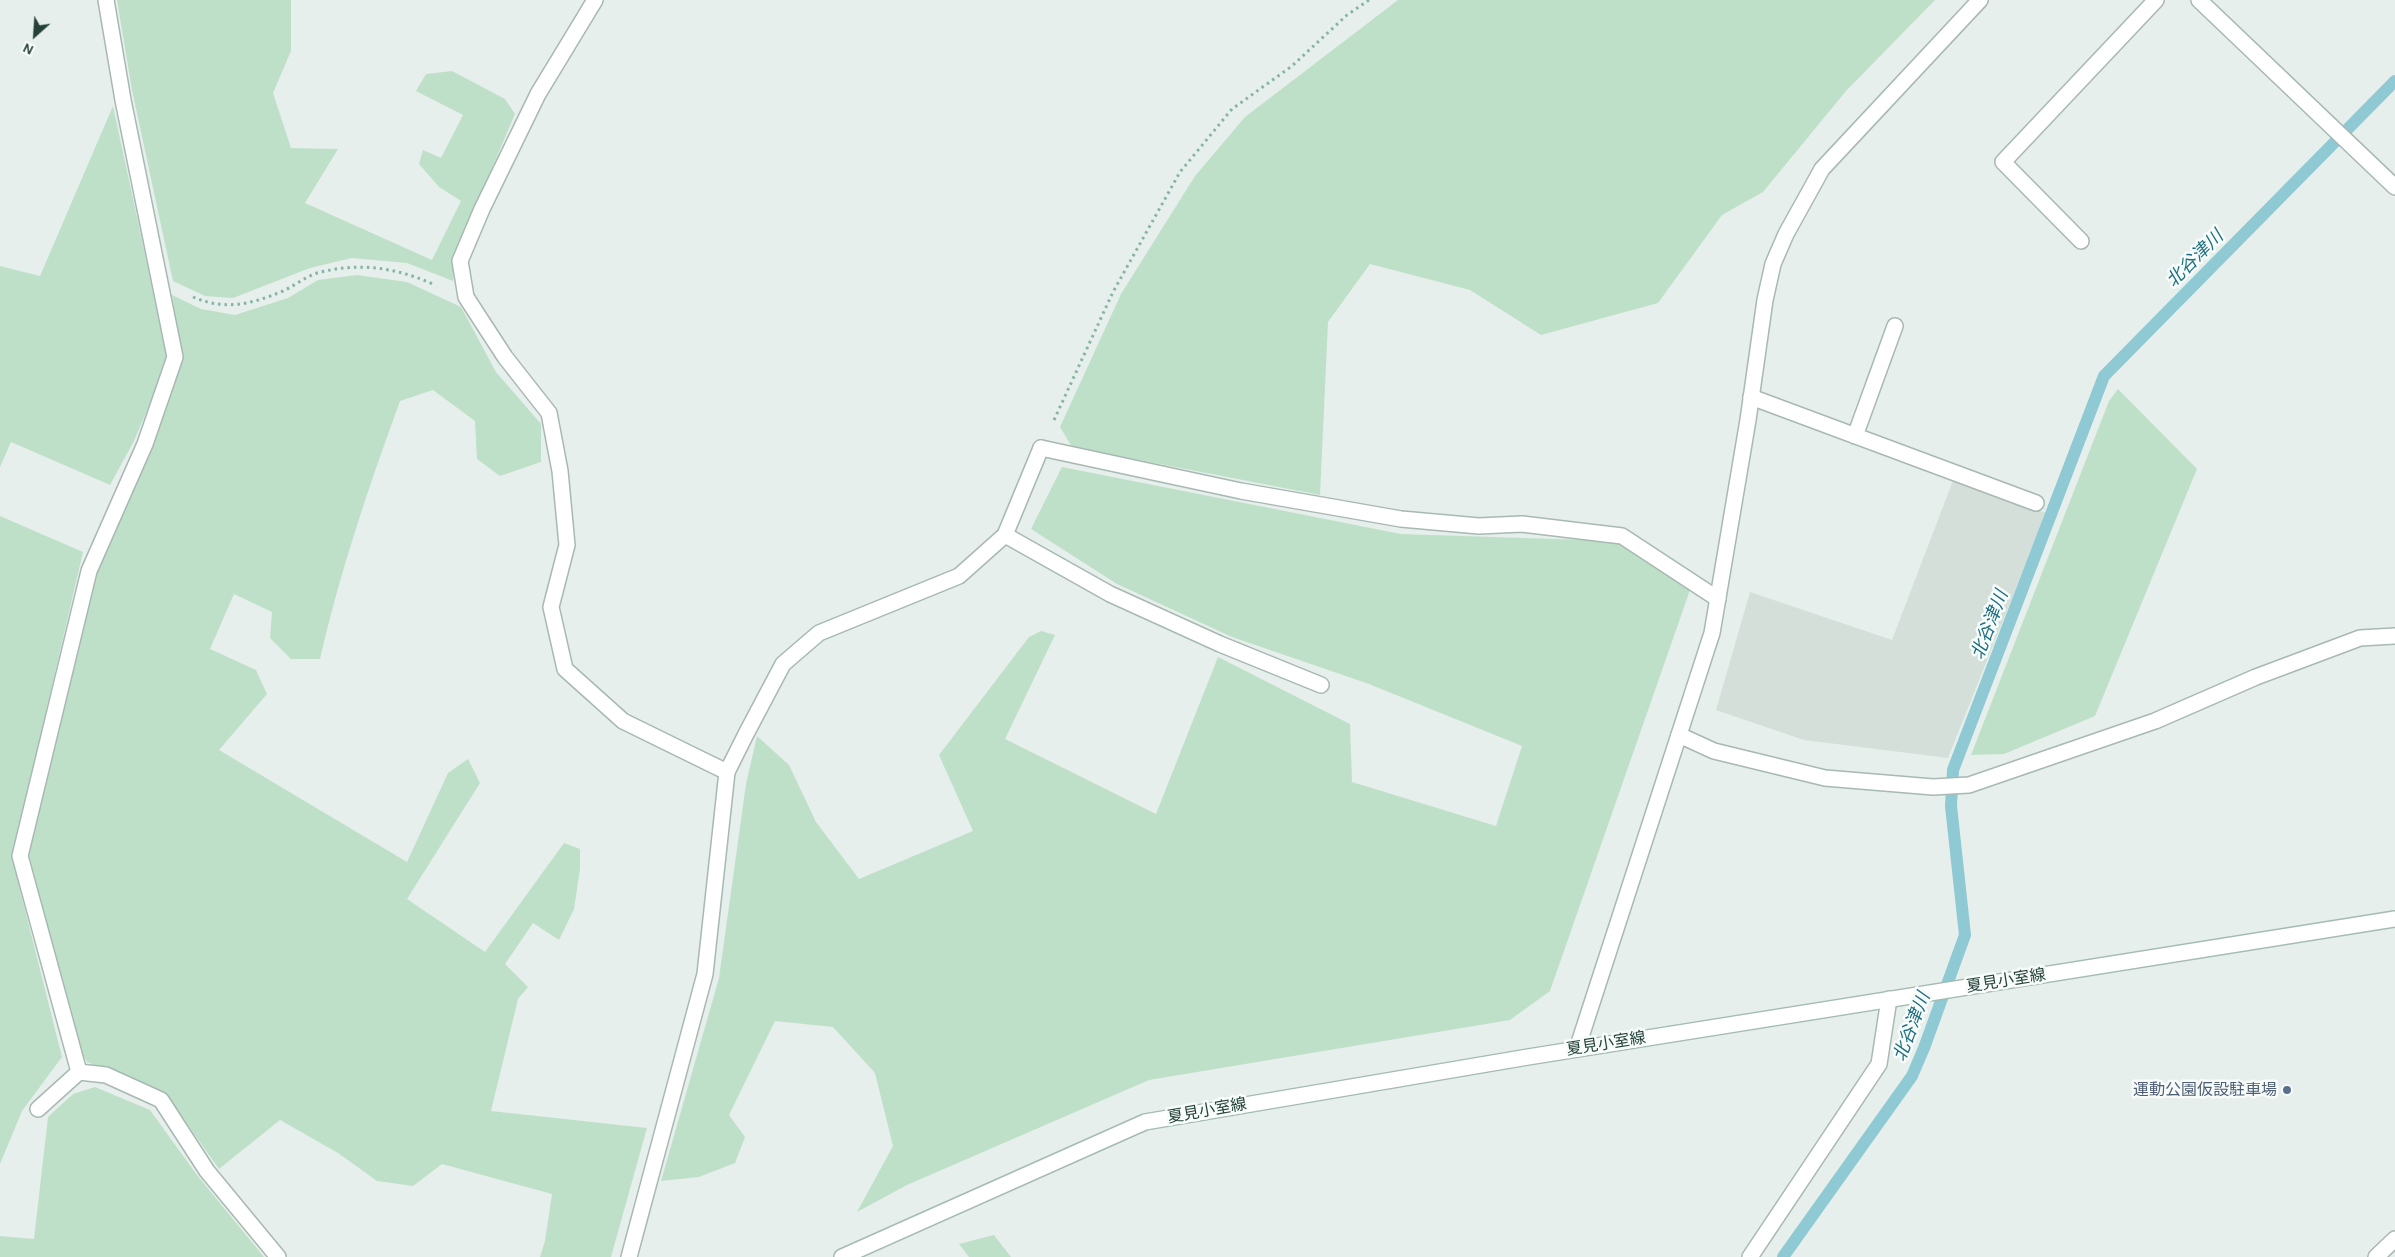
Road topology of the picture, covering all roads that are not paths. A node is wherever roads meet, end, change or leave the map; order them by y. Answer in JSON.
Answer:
{"nodes":[{"id":1,"x":106,"y":0,"type":"edge"},
{"id":2,"x":595,"y":0,"type":"edge"},
{"id":3,"x":1980,"y":0,"type":"edge"},
{"id":4,"x":2156,"y":0,"type":"edge"},
{"id":5,"x":2199,"y":0,"type":"edge"},
{"id":6,"x":2395,"y":187,"type":"edge"},
{"id":7,"x":2081,"y":241,"type":"dead end"},
{"id":8,"x":1895,"y":326,"type":"dead end"},
{"id":9,"x":1751,"y":397,"type":"junction"},
{"id":10,"x":1855,"y":436,"type":"junction"},
{"id":11,"x":2036,"y":502,"type":"dead end"},
{"id":12,"x":1004,"y":535,"type":"junction"},
{"id":13,"x":1718,"y":599,"type":"junction"},
{"id":14,"x":2395,"y":636,"type":"edge"},
{"id":15,"x":1321,"y":685,"type":"dead end"},
{"id":16,"x":1679,"y":734,"type":"junction"},
{"id":17,"x":727,"y":772,"type":"junction"},
{"id":18,"x":2395,"y":919,"type":"edge"},
{"id":19,"x":1889,"y":999,"type":"junction"},
{"id":20,"x":1577,"y":1049,"type":"junction"},
{"id":21,"x":79,"y":1072,"type":"junction"},
{"id":22,"x":38,"y":1109,"type":"dead end"},
{"id":23,"x":2395,"y":1239,"type":"edge"},
{"id":24,"x":278,"y":1257,"type":"edge"},
{"id":25,"x":629,"y":1257,"type":"edge"},
{"id":26,"x":842,"y":1257,"type":"edge"},
{"id":27,"x":1750,"y":1257,"type":"edge"},
{"id":28,"x":2376,"y":1257,"type":"edge"}],
"edges":[{"from":1,"to":21,"type":"street"},
{"from":2,"to":17,"type":"street"},
{"from":3,"to":9,"type":"street"},
{"from":4,"to":7,"type":"street"},
{"from":5,"to":6,"type":"street"},
{"from":8,"to":10,"type":"street"},
{"from":9,"to":10,"type":"street"},
{"from":9,"to":13,"type":"street"},
{"from":10,"to":11,"type":"street"},
{"from":12,"to":13,"type":"street"},
{"from":12,"to":15,"type":"street"},
{"from":12,"to":17,"type":"street"},
{"from":13,"to":16,"type":"street"},
{"from":14,"to":16,"type":"street"},
{"from":16,"to":20,"type":"street"},
{"from":17,"to":25,"type":"street"},
{"from":18,"to":19,"type":"street","name":"夏見小室線"},
{"from":19,"to":20,"type":"street","name":"夏見小室線"},
{"from":19,"to":27,"type":"street"},
{"from":20,"to":26,"type":"street","name":"夏見小室線"},
{"from":21,"to":22,"type":"street"},
{"from":21,"to":24,"type":"street"},
{"from":23,"to":28,"type":"street"}]}
